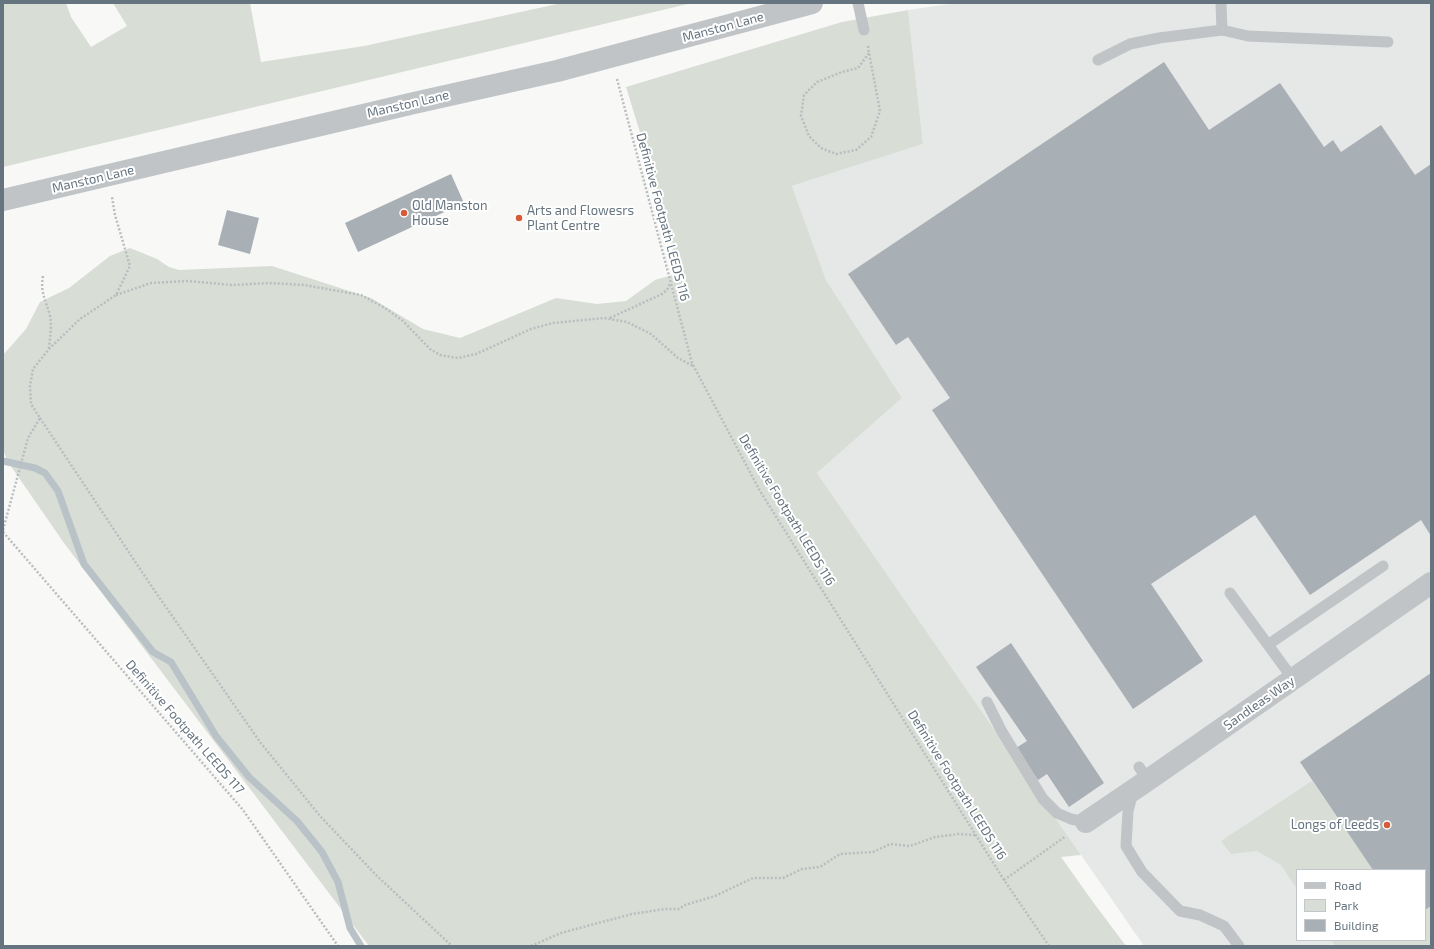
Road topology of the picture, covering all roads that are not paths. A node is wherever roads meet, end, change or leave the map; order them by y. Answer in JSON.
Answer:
{"nodes":[{"id":1,"x":858,"y":3,"type":"edge"},
{"id":2,"x":1221,"y":3,"type":"edge"},
{"id":3,"x":807,"y":4,"type":"edge"},
{"id":4,"x":864,"y":30,"type":"road end"},
{"id":5,"x":1222,"y":30,"type":"junction"},
{"id":6,"x":1388,"y":42,"type":"dead end"},
{"id":7,"x":1098,"y":60,"type":"dead end"},
{"id":8,"x":3,"y":200,"type":"edge"},
{"id":9,"x":1383,"y":566,"type":"dead end"},
{"id":10,"x":1431,"y":583,"type":"edge"},
{"id":11,"x":1230,"y":593,"type":"dead end"},
{"id":12,"x":1269,"y":644,"type":"junction"},
{"id":13,"x":1293,"y":679,"type":"junction"},
{"id":14,"x":987,"y":702,"type":"dead end"},
{"id":15,"x":1140,"y":779,"type":"junction"},
{"id":16,"x":1086,"y":822,"type":"joint"},
{"id":17,"x":1239,"y":946,"type":"edge"}],
"edges":[{"from":1,"to":4,"type":"lane"},
{"from":2,"to":5,"type":"lane"},
{"from":3,"to":8,"type":"street","name":"Manston Lane"},
{"from":5,"to":6,"type":"lane"},
{"from":5,"to":7,"type":"lane"},
{"from":9,"to":12,"type":"lane"},
{"from":10,"to":13,"type":"street","name":"Sandleas Way"},
{"from":11,"to":12,"type":"lane"},
{"from":12,"to":13,"type":"lane"},
{"from":13,"to":15,"type":"street","name":"Sandleas Way"},
{"from":14,"to":16,"type":"lane"},
{"from":15,"to":16,"type":"street","name":"Sandleas Way"},
{"from":15,"to":17,"type":"lane"}]}
